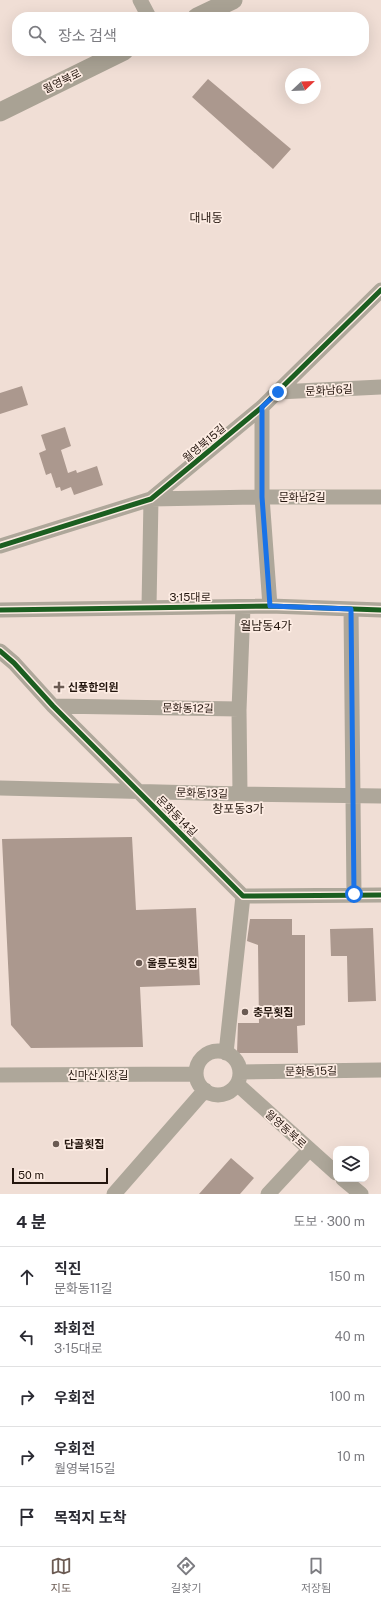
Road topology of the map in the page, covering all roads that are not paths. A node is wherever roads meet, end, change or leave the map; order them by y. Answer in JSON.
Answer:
{"nodes":[{"id":1,"x":140,"y":0,"type":"edge"},
{"id":2,"x":233,"y":0,"type":"edge"},
{"id":3,"x":146,"y":12,"type":"edge"},
{"id":4,"x":208,"y":12,"type":"edge"},
{"id":5,"x":114,"y":56,"type":"edge"},
{"id":6,"x":0,"y":112,"type":"edge"},
{"id":7,"x":381,"y":290,"type":"edge"},
{"id":8,"x":381,"y":388,"type":"edge"},
{"id":9,"x":278,"y":392,"type":"junction"},
{"id":10,"x":262,"y":407,"type":"junction"},
{"id":11,"x":262,"y":497,"type":"junction"},
{"id":12,"x":381,"y":497,"type":"edge"},
{"id":13,"x":151,"y":499,"type":"junction"},
{"id":14,"x":0,"y":546,"type":"edge"},
{"id":15,"x":270,"y":606,"type":"junction"},
{"id":16,"x":149,"y":607,"type":"junction"},
{"id":17,"x":244,"y":607,"type":"junction"},
{"id":18,"x":351,"y":609,"type":"junction"},
{"id":19,"x":0,"y":610,"type":"edge"},
{"id":20,"x":381,"y":610,"type":"edge"},
{"id":21,"x":0,"y":651,"type":"edge"},
{"id":22,"x":53,"y":706,"type":"junction"},
{"id":23,"x":239,"y":710,"type":"junction"},
{"id":24,"x":0,"y":788,"type":"edge"},
{"id":25,"x":138,"y":791,"type":"junction"},
{"id":26,"x":240,"y":794,"type":"junction"},
{"id":27,"x":353,"y":795,"type":"junction"},
{"id":28,"x":381,"y":796,"type":"edge"},
{"id":29,"x":354,"y":894,"type":"junction"},
{"id":30,"x":381,"y":895,"type":"edge"},
{"id":31,"x":243,"y":896,"type":"junction"},
{"id":32,"x":226,"y":1053,"type":"junction"},
{"id":33,"x":381,"y":1070,"type":"edge"},
{"id":34,"x":196,"y":1074,"type":"junction"},
{"id":35,"x":0,"y":1075,"type":"edge"},
{"id":36,"x":239,"y":1078,"type":"junction"},
{"id":37,"x":205,"y":1090,"type":"junction"},
{"id":38,"x":309,"y":1150,"type":"junction"},
{"id":39,"x":333,"y":1170,"type":"edge"},
{"id":40,"x":347,"y":1182,"type":"edge"},
{"id":41,"x":114,"y":1194,"type":"edge"},
{"id":42,"x":268,"y":1194,"type":"edge"},
{"id":43,"x":361,"y":1194,"type":"edge"}],
"edges":[{"from":1,"to":3,"type":"street"},
{"from":2,"to":4,"type":"main road"},
{"from":5,"to":6,"type":"main road","name":"월영북로"},
{"from":7,"to":9,"type":"street","name":"월영북15길"},
{"from":8,"to":9,"type":"street","name":"문화남6길"},
{"from":9,"to":10,"type":"street","name":"월영북15길"},
{"from":10,"to":11,"type":"street"},
{"from":10,"to":13,"type":"street","name":"월영북15길"},
{"from":11,"to":12,"type":"street","name":"문화남2길"},
{"from":11,"to":13,"type":"street","name":"문화남2길"},
{"from":11,"to":15,"type":"street"},
{"from":13,"to":14,"type":"street","name":"월영북15길"},
{"from":13,"to":16,"type":"street"},
{"from":15,"to":17,"type":"street","name":"3·15대로"},
{"from":15,"to":18,"type":"street","name":"3·15대로"},
{"from":16,"to":17,"type":"street","name":"3·15대로"},
{"from":16,"to":19,"type":"street","name":"3·15대로"},
{"from":17,"to":23,"type":"street"},
{"from":18,"to":20,"type":"street","name":"3·15대로"},
{"from":18,"to":27,"type":"street"},
{"from":21,"to":22,"type":"street","name":"문화동14길"},
{"from":22,"to":23,"type":"street","name":"문화동12길"},
{"from":22,"to":25,"type":"street","name":"문화동14길"},
{"from":23,"to":26,"type":"street"},
{"from":24,"to":25,"type":"street","name":"문화동13길"},
{"from":25,"to":26,"type":"street","name":"문화동13길"},
{"from":25,"to":31,"type":"street","name":"문화동14길"},
{"from":26,"to":27,"type":"street","name":"문화동13길"},
{"from":27,"to":28,"type":"street","name":"문화동13길"},
{"from":27,"to":29,"type":"street"},
{"from":29,"to":30,"type":"street"},
{"from":29,"to":31,"type":"street"},
{"from":31,"to":32,"type":"street"},
{"from":32,"to":34,"type":"street"},
{"from":32,"to":36,"type":"street"},
{"from":33,"to":36,"type":"street","name":"문화동15길"},
{"from":34,"to":35,"type":"street","name":"신마산시장길"},
{"from":34,"to":37,"type":"street"},
{"from":36,"to":37,"type":"street"},
{"from":36,"to":38,"type":"street","name":"월영동북로"},
{"from":37,"to":41,"type":"street"},
{"from":38,"to":39,"type":"street","name":"월영동북로"},
{"from":38,"to":42,"type":"street"},
{"from":40,"to":43,"type":"street"}]}
